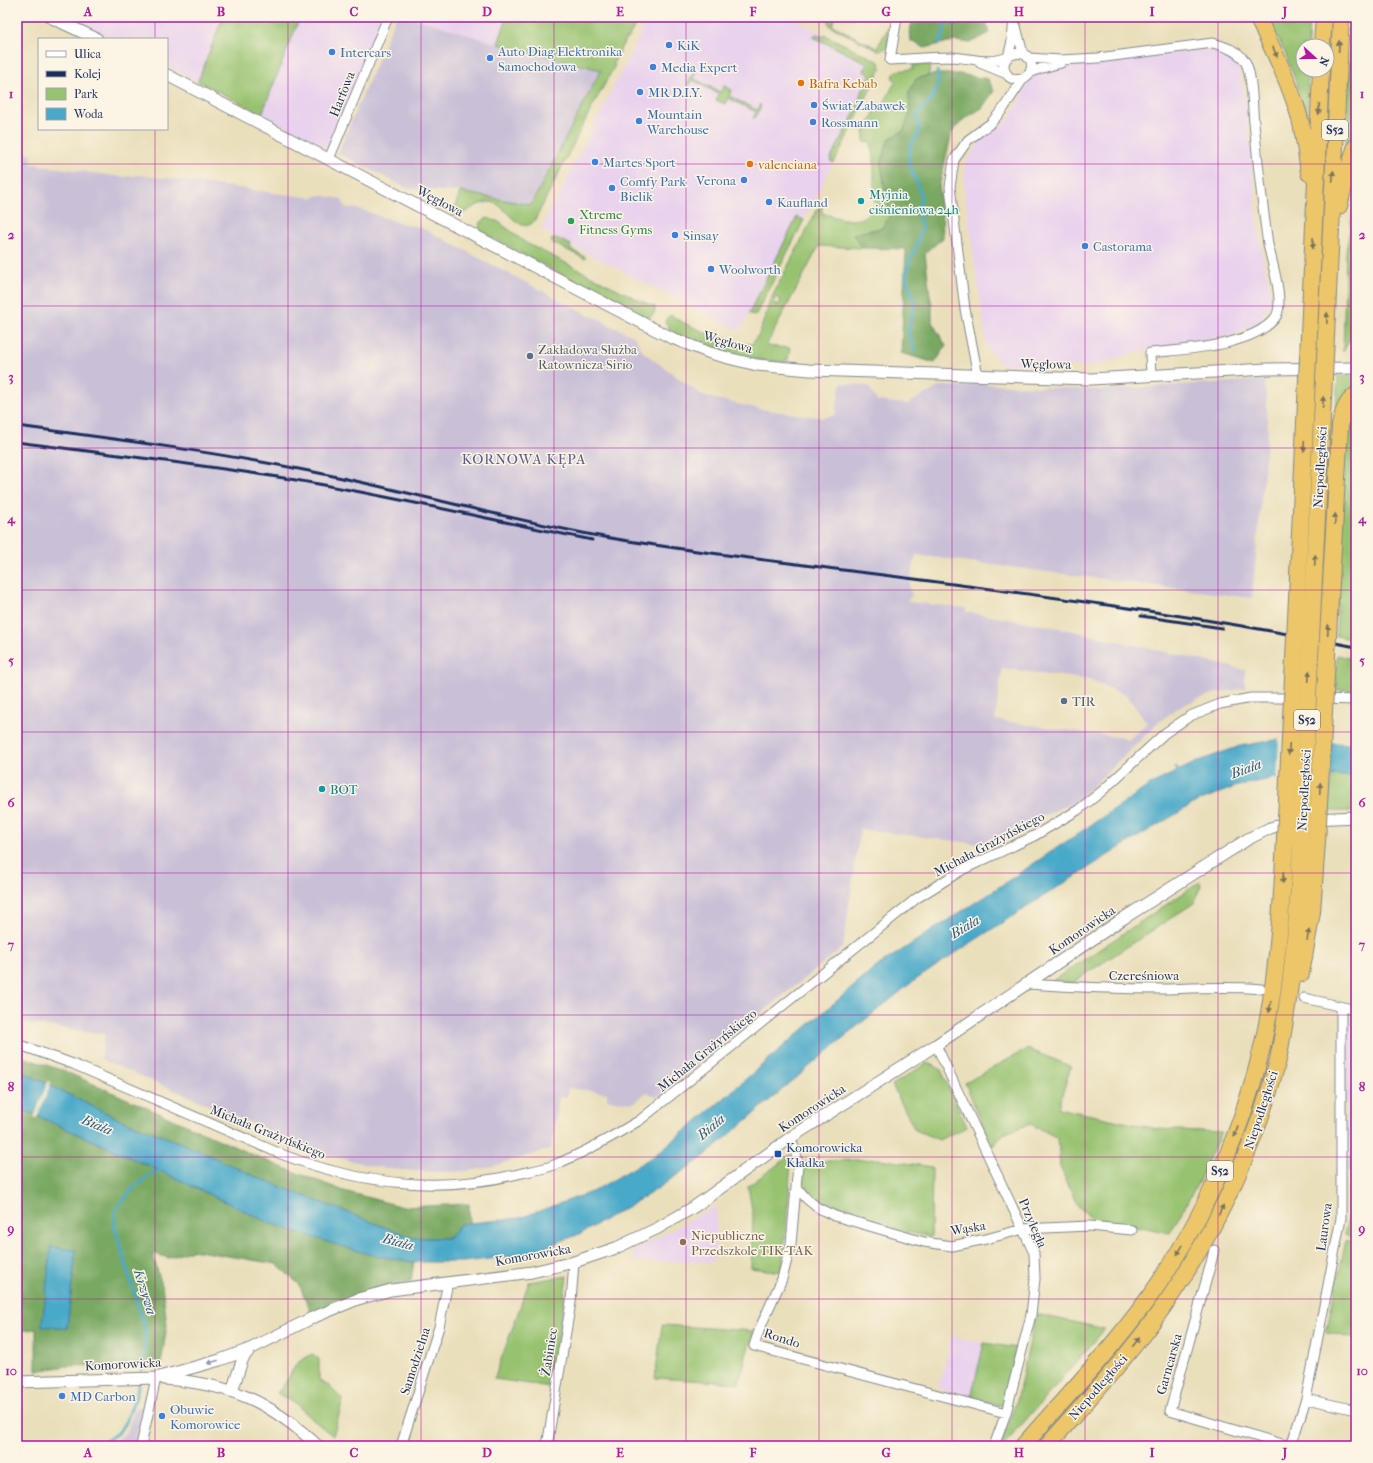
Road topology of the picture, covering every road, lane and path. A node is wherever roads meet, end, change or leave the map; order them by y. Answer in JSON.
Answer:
{"nodes":[{"id":1,"x":50,"y":17,"type":"edge"},
{"id":2,"x":388,"y":17,"type":"edge"},
{"id":3,"x":897,"y":17,"type":"edge"},
{"id":4,"x":1257,"y":17,"type":"edge"},
{"id":5,"x":1324,"y":17,"type":"edge"},
{"id":6,"x":1341,"y":17,"type":"edge"},
{"id":7,"x":1014,"y":18,"type":"edge"},
{"id":8,"x":95,"y":38,"type":"edge"},
{"id":9,"x":1323,"y":38,"type":"edge"},
{"id":10,"x":1026,"y":56,"type":"junction"},
{"id":11,"x":1008,"y":57,"type":"junction"},
{"id":12,"x":971,"y":60,"type":"junction"},
{"id":13,"x":1076,"y":60,"type":"junction"},
{"id":14,"x":168,"y":76,"type":"edge"},
{"id":15,"x":1008,"y":76,"type":"junction"},
{"id":16,"x":1026,"y":76,"type":"junction"},
{"id":17,"x":1321,"y":78,"type":"edge"},
{"id":18,"x":1003,"y":109,"type":"junction"},
{"id":19,"x":1356,"y":146,"type":"edge"},
{"id":20,"x":329,"y":159,"type":"junction"},
{"id":21,"x":1314,"y":204,"type":"junction"},
{"id":22,"x":1330,"y":242,"type":"junction"},
{"id":23,"x":1351,"y":368,"type":"edge"},
{"id":24,"x":978,"y":376,"type":"junction"},
{"id":25,"x":1151,"y":376,"type":"junction"},
{"id":26,"x":1356,"y":395,"type":"edge"},
{"id":27,"x":1356,"y":700,"type":"edge"},
{"id":28,"x":1356,"y":817,"type":"edge"},
{"id":29,"x":1309,"y":841,"type":"junction"},
{"id":30,"x":1027,"y":984,"type":"junction"},
{"id":31,"x":1261,"y":989,"type":"dead end"},
{"id":32,"x":1304,"y":998,"type":"dead end"},
{"id":33,"x":1341,"y":1007,"type":"junction"},
{"id":34,"x":1356,"y":1010,"type":"edge"},
{"id":35,"x":17,"y":1044,"type":"edge"},
{"id":36,"x":936,"y":1045,"type":"junction"},
{"id":37,"x":790,"y":1138,"type":"junction"},
{"id":38,"x":796,"y":1188,"type":"junction"},
{"id":39,"x":1023,"y":1229,"type":"junction"},
{"id":40,"x":1132,"y":1230,"type":"dead end"},
{"id":41,"x":1214,"y":1250,"type":"dead end"},
{"id":42,"x":574,"y":1262,"type":"junction"},
{"id":43,"x":448,"y":1282,"type":"junction"},
{"id":44,"x":250,"y":1349,"type":"junction"},
{"id":45,"x":153,"y":1378,"type":"junction"},
{"id":46,"x":17,"y":1382,"type":"edge"},
{"id":47,"x":232,"y":1391,"type":"junction"},
{"id":48,"x":1306,"y":1399,"type":"junction"},
{"id":49,"x":1356,"y":1410,"type":"edge"},
{"id":50,"x":1006,"y":1413,"type":"junction"},
{"id":51,"x":140,"y":1446,"type":"edge"},
{"id":52,"x":318,"y":1446,"type":"edge"},
{"id":53,"x":401,"y":1446,"type":"edge"},
{"id":54,"x":547,"y":1446,"type":"edge"},
{"id":55,"x":994,"y":1446,"type":"edge"},
{"id":56,"x":1023,"y":1446,"type":"edge"},
{"id":57,"x":1047,"y":1446,"type":"edge"},
{"id":58,"x":1290,"y":1446,"type":"edge"}],
"edges":[{"from":1,"to":8,"type":"street"},
{"from":2,"to":20,"type":"street","name":"Harfowa"},
{"from":3,"to":12,"type":"street"},
{"from":4,"to":21,"type":"highway","one_way":true},
{"from":5,"to":9,"type":"highway"},
{"from":22,"to":6,"type":"highway","name":"Niepodległości","number":"S52","one_way":true},
{"from":7,"to":10,"type":"street"},
{"from":7,"to":11,"type":"street"},
{"from":10,"to":11,"type":"street"},
{"from":10,"to":13,"type":"street"},
{"from":10,"to":16,"type":"street"},
{"from":11,"to":12,"type":"street"},
{"from":11,"to":15,"type":"street"},
{"from":12,"to":15,"type":"street"},
{"from":13,"to":16,"type":"street"},
{"from":13,"to":25,"type":"street"},
{"from":14,"to":20,"type":"street","name":"Węglowa"},
{"from":15,"to":16,"type":"street"},
{"from":15,"to":18,"type":"street"},
{"from":16,"to":18,"type":"street"},
{"from":17,"to":21,"type":"highway","name":"Niepodległości","number":"S52","one_way":true},
{"from":18,"to":24,"type":"street"},
{"from":19,"to":22,"type":"highway"},
{"from":20,"to":24,"type":"street","name":"Węglowa"},
{"from":21,"to":56,"type":"highway","name":"Niepodległości","number":"S52","one_way":true,"bridge":true},
{"from":29,"to":22,"type":"highway","name":"Niepodległości","number":"S52","one_way":true,"bridge":true},
{"from":23,"to":25,"type":"street","name":"Węglowa"},
{"from":24,"to":25,"type":"street","name":"Węglowa"},
{"from":29,"to":26,"type":"highway","one_way":true,"bridge":true},
{"from":27,"to":35,"type":"street","name":"Michała Grażyńskiego"},
{"from":28,"to":30,"type":"street","name":"Komorowicka"},
{"from":57,"to":29,"type":"highway","name":"Niepodległości","number":"S52","one_way":true},
{"from":30,"to":31,"type":"street","name":"Czereśniowa"},
{"from":30,"to":36,"type":"street","name":"Komorowicka"},
{"from":32,"to":33,"type":"street"},
{"from":33,"to":34,"type":"street"},
{"from":33,"to":48,"type":"street","name":"Laurowa"},
{"from":36,"to":37,"type":"street","name":"Komorowicka"},
{"from":36,"to":39,"type":"street","name":"Przyległa"},
{"from":37,"to":38,"type":"street","name":"Rondo"},
{"from":37,"to":42,"type":"street","name":"Komorowicka"},
{"from":38,"to":39,"type":"street","name":"Wąska"},
{"from":38,"to":50,"type":"street","name":"Rondo"},
{"from":39,"to":40,"type":"street","name":"Wąska"},
{"from":39,"to":50,"type":"street","name":"Przyległa"},
{"from":41,"to":58,"type":"street","name":"Garncarska"},
{"from":42,"to":43,"type":"street","name":"Komorowicka"},
{"from":42,"to":54,"type":"street","name":"Żabiniec"},
{"from":43,"to":44,"type":"street","name":"Komorowicka"},
{"from":43,"to":53,"type":"street","name":"Samodzielna"},
{"from":44,"to":45,"type":"street","name":"Komorowicka","one_way":true},
{"from":44,"to":47,"type":"street"},
{"from":45,"to":46,"type":"street","name":"Komorowicka"},
{"from":45,"to":47,"type":"street"},
{"from":45,"to":51,"type":"street"},
{"from":47,"to":52,"type":"street"},
{"from":48,"to":49,"type":"street"},
{"from":48,"to":58,"type":"street","name":"Laurowa"},
{"from":50,"to":55,"type":"street","name":"Przyległa"}]}
